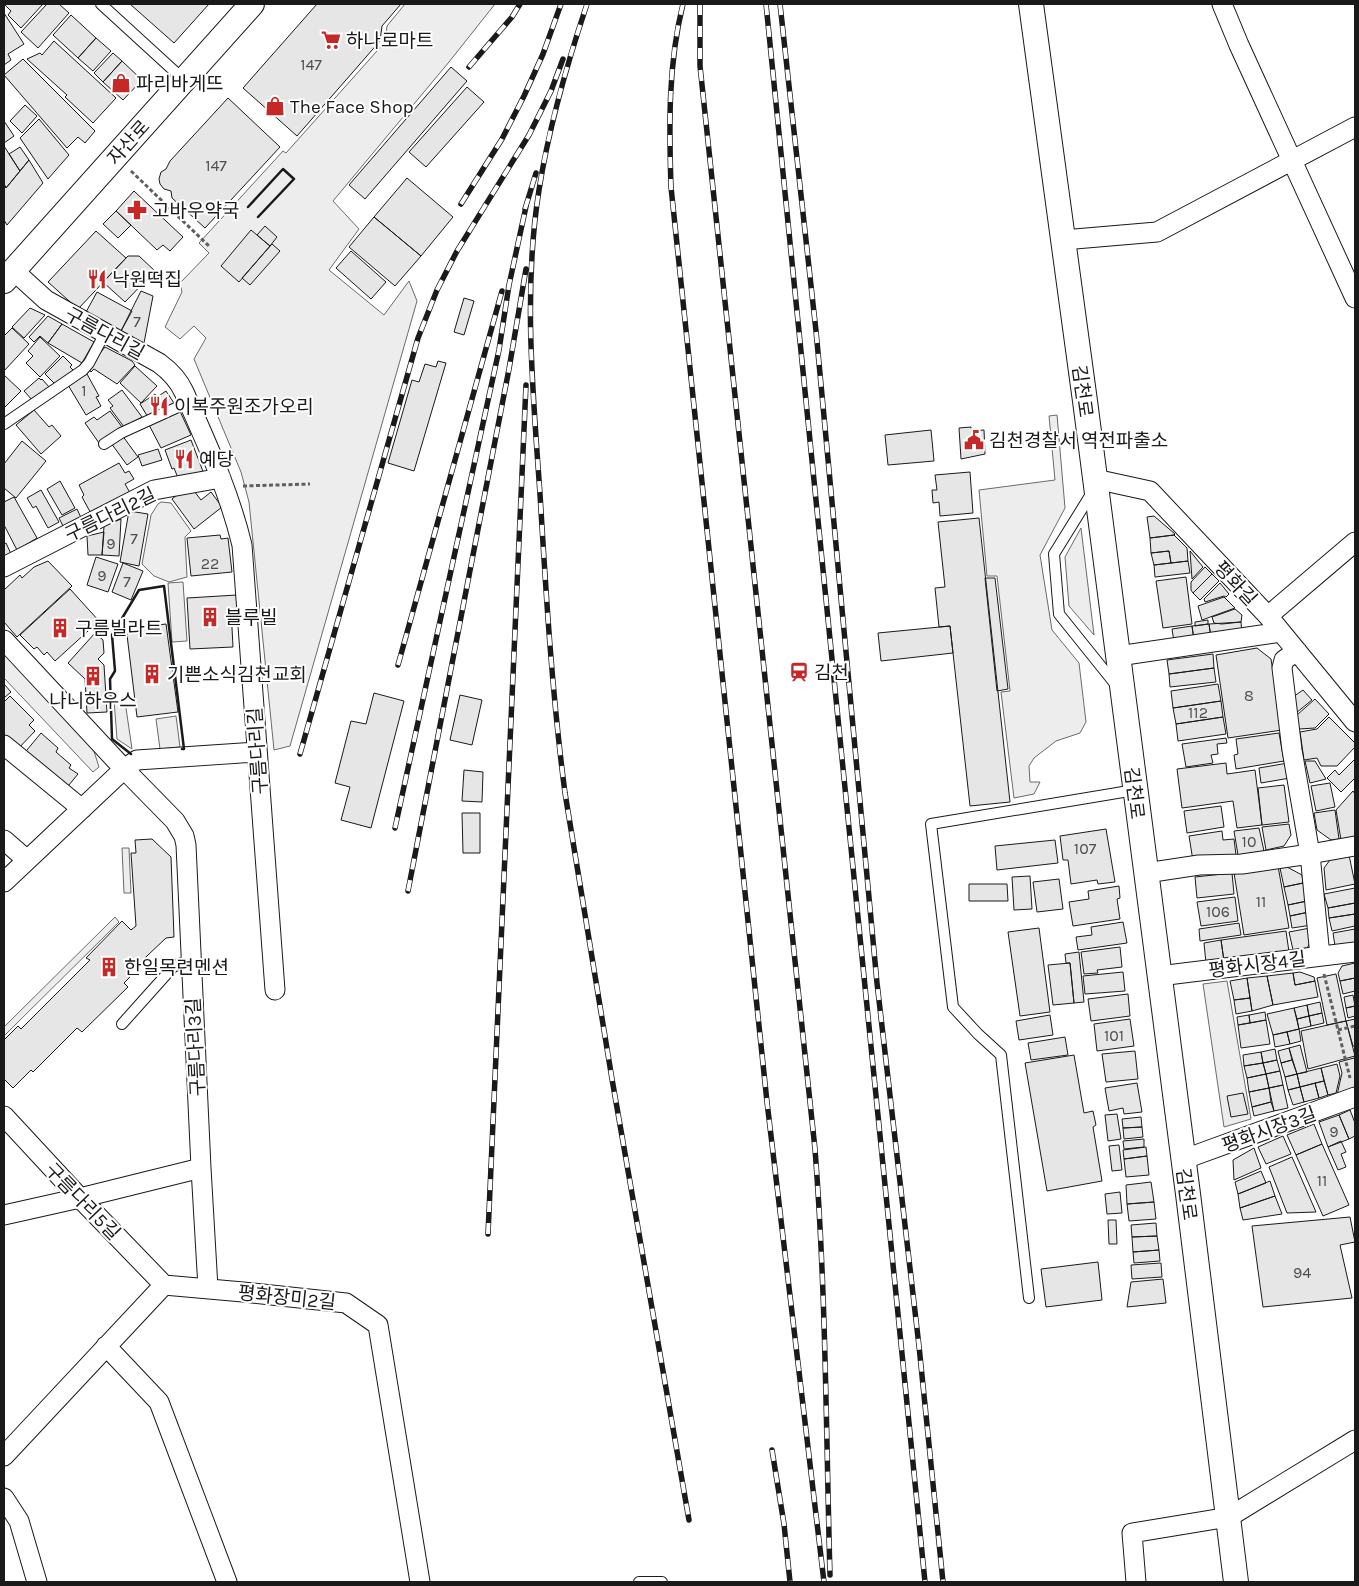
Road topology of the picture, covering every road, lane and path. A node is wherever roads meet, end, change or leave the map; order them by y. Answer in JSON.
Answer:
{"nodes":[{"id":1,"x":101,"y":4,"type":"edge"},
{"id":2,"x":252,"y":4,"type":"edge"},
{"id":3,"x":1034,"y":4,"type":"edge"},
{"id":4,"x":1222,"y":4,"type":"edge"},
{"id":5,"x":184,"y":80,"type":"junction"},
{"id":6,"x":1355,"y":127,"type":"edge"},
{"id":7,"x":115,"y":156,"type":"junction"},
{"id":8,"x":1293,"y":160,"type":"junction"},
{"id":9,"x":1063,"y":240,"type":"junction"},
{"id":10,"x":210,"y":246,"type":"dead end"},
{"id":11,"x":7,"y":271,"type":"edge"},
{"id":12,"x":1355,"y":298,"type":"edge"},
{"id":13,"x":105,"y":333,"type":"junction"},
{"id":14,"x":188,"y":402,"type":"junction"},
{"id":15,"x":4,"y":424,"type":"edge"},
{"id":16,"x":104,"y":444,"type":"dead end"},
{"id":17,"x":1095,"y":482,"type":"junction"},
{"id":18,"x":310,"y":484,"type":"dead end"},
{"id":19,"x":224,"y":485,"type":"junction"},
{"id":20,"x":1355,"y":542,"type":"edge"},
{"id":21,"x":4,"y":567,"type":"edge"},
{"id":22,"x":1268,"y":616,"type":"junction"},
{"id":23,"x":1281,"y":632,"type":"junction"},
{"id":24,"x":4,"y":640,"type":"edge"},
{"id":25,"x":1297,"y":651,"type":"junction"},
{"id":26,"x":1118,"y":656,"type":"junction"},
{"id":27,"x":1123,"y":693,"type":"junction"},
{"id":28,"x":1355,"y":722,"type":"edge"},
{"id":29,"x":4,"y":745,"type":"edge"},
{"id":30,"x":257,"y":752,"type":"junction"},
{"id":31,"x":124,"y":769,"type":"junction"},
{"id":32,"x":1135,"y":790,"type":"junction"},
{"id":33,"x":82,"y":809,"type":"junction"},
{"id":34,"x":4,"y":840,"type":"edge"},
{"id":35,"x":1355,"y":846,"type":"edge"},
{"id":36,"x":1310,"y":854,"type":"junction"},
{"id":37,"x":27,"y":860,"type":"junction"},
{"id":38,"x":1146,"y":873,"type":"junction"},
{"id":39,"x":4,"y":882,"type":"edge"},
{"id":40,"x":1355,"y":952,"type":"edge"},
{"id":41,"x":1320,"y":956,"type":"junction"},
{"id":42,"x":191,"y":959,"type":"junction"},
{"id":43,"x":1159,"y":976,"type":"junction"},
{"id":44,"x":1325,"y":977,"type":"dead end"},
{"id":45,"x":275,"y":990,"type":"dead end"},
{"id":46,"x":122,"y":1024,"type":"dead end"},
{"id":47,"x":1355,"y":1026,"type":"edge"},
{"id":48,"x":1338,"y":1030,"type":"junction"},
{"id":49,"x":1355,"y":1098,"type":"edge"},
{"id":50,"x":4,"y":1116,"type":"edge"},
{"id":51,"x":1182,"y":1160,"type":"junction"},
{"id":52,"x":200,"y":1168,"type":"junction"},
{"id":53,"x":80,"y":1198,"type":"junction"},
{"id":54,"x":4,"y":1215,"type":"edge"},
{"id":55,"x":164,"y":1285,"type":"junction"},
{"id":56,"x":208,"y":1288,"type":"junction"},
{"id":57,"x":1029,"y":1298,"type":"dead end"},
{"id":58,"x":106,"y":1346,"type":"junction"},
{"id":59,"x":1355,"y":1440,"type":"edge"},
{"id":60,"x":4,"y":1456,"type":"edge"},
{"id":61,"x":4,"y":1498,"type":"edge"},
{"id":62,"x":1229,"y":1517,"type":"junction"},
{"id":63,"x":37,"y":1582,"type":"edge"},
{"id":64,"x":228,"y":1582,"type":"edge"},
{"id":65,"x":420,"y":1582,"type":"edge"},
{"id":66,"x":639,"y":1582,"type":"edge"},
{"id":67,"x":662,"y":1582,"type":"edge"},
{"id":68,"x":1136,"y":1582,"type":"edge"},
{"id":69,"x":1236,"y":1582,"type":"edge"}],
"edges":[{"from":1,"to":5,"type":"lane"},
{"from":2,"to":5,"type":"street","name":"자산로"},
{"from":3,"to":9,"type":"street","name":"김천로"},
{"from":4,"to":8,"type":"street"},
{"from":5,"to":7,"type":"street","name":"자산로"},
{"from":6,"to":8,"type":"street"},
{"from":7,"to":10,"type":"path"},
{"from":7,"to":11,"type":"street","name":"자산로"},
{"from":8,"to":9,"type":"street"},
{"from":8,"to":12,"type":"street"},
{"from":9,"to":17,"type":"street","name":"김천로"},
{"from":11,"to":13,"type":"street","name":"구름다리길"},
{"from":13,"to":14,"type":"street","name":"구름다리길"},
{"from":13,"to":15,"type":"lane"},
{"from":14,"to":16,"type":"lane"},
{"from":14,"to":19,"type":"street","name":"구름다리길"},
{"from":17,"to":22,"type":"street","name":"평화길"},
{"from":17,"to":26,"type":"street","name":"김천로"},
{"from":17,"to":27,"type":"lane"},
{"from":18,"to":19,"type":"path"},
{"from":19,"to":21,"type":"street","name":"구름다리2길"},
{"from":19,"to":30,"type":"street","name":"구름다리길"},
{"from":20,"to":22,"type":"street"},
{"from":22,"to":23,"type":"street","name":"평화길"},
{"from":23,"to":25,"type":"street","name":"평화길"},
{"from":23,"to":26,"type":"street"},
{"from":24,"to":31,"type":"street","name":"구름다리3길"},
{"from":25,"to":28,"type":"street","name":"평화길"},
{"from":25,"to":36,"type":"street"},
{"from":26,"to":27,"type":"street","name":"김천로"},
{"from":27,"to":32,"type":"street","name":"김천로"},
{"from":29,"to":33,"type":"street"},
{"from":30,"to":31,"type":"street"},
{"from":30,"to":45,"type":"street","name":"구름다리길"},
{"from":31,"to":33,"type":"street"},
{"from":31,"to":42,"type":"street","name":"구름다리3길"},
{"from":32,"to":38,"type":"street","name":"김천로"},
{"from":32,"to":57,"type":"lane"},
{"from":33,"to":37,"type":"street"},
{"from":34,"to":37,"type":"street"},
{"from":35,"to":36,"type":"street"},
{"from":36,"to":38,"type":"street"},
{"from":36,"to":41,"type":"street"},
{"from":37,"to":39,"type":"street"},
{"from":38,"to":43,"type":"street","name":"김천로"},
{"from":40,"to":41,"type":"street","name":"평화시장4길"},
{"from":41,"to":43,"type":"street","name":"평화시장4길"},
{"from":42,"to":46,"type":"lane"},
{"from":42,"to":52,"type":"street","name":"구름다리3길"},
{"from":43,"to":51,"type":"street","name":"김천로"},
{"from":44,"to":48,"type":"path"},
{"from":47,"to":48,"type":"path"},
{"from":48,"to":49,"type":"path"},
{"from":49,"to":51,"type":"street","name":"평화시장3길"},
{"from":50,"to":53,"type":"street","name":"구름다리5길"},
{"from":51,"to":62,"type":"street","name":"김천로"},
{"from":52,"to":53,"type":"street"},
{"from":52,"to":56,"type":"street","name":"구름다리3길"},
{"from":53,"to":54,"type":"street"},
{"from":53,"to":55,"type":"street","name":"구름다리5길"},
{"from":55,"to":56,"type":"street","name":"평화장미2길"},
{"from":55,"to":58,"type":"street"},
{"from":56,"to":65,"type":"street","name":"평화장미2길"},
{"from":58,"to":60,"type":"street"},
{"from":58,"to":64,"type":"street"},
{"from":59,"to":62,"type":"street"},
{"from":61,"to":63,"type":"street"},
{"from":62,"to":68,"type":"street"},
{"from":62,"to":69,"type":"street","name":"김천로"},
{"from":66,"to":67,"type":"lane"}]}
